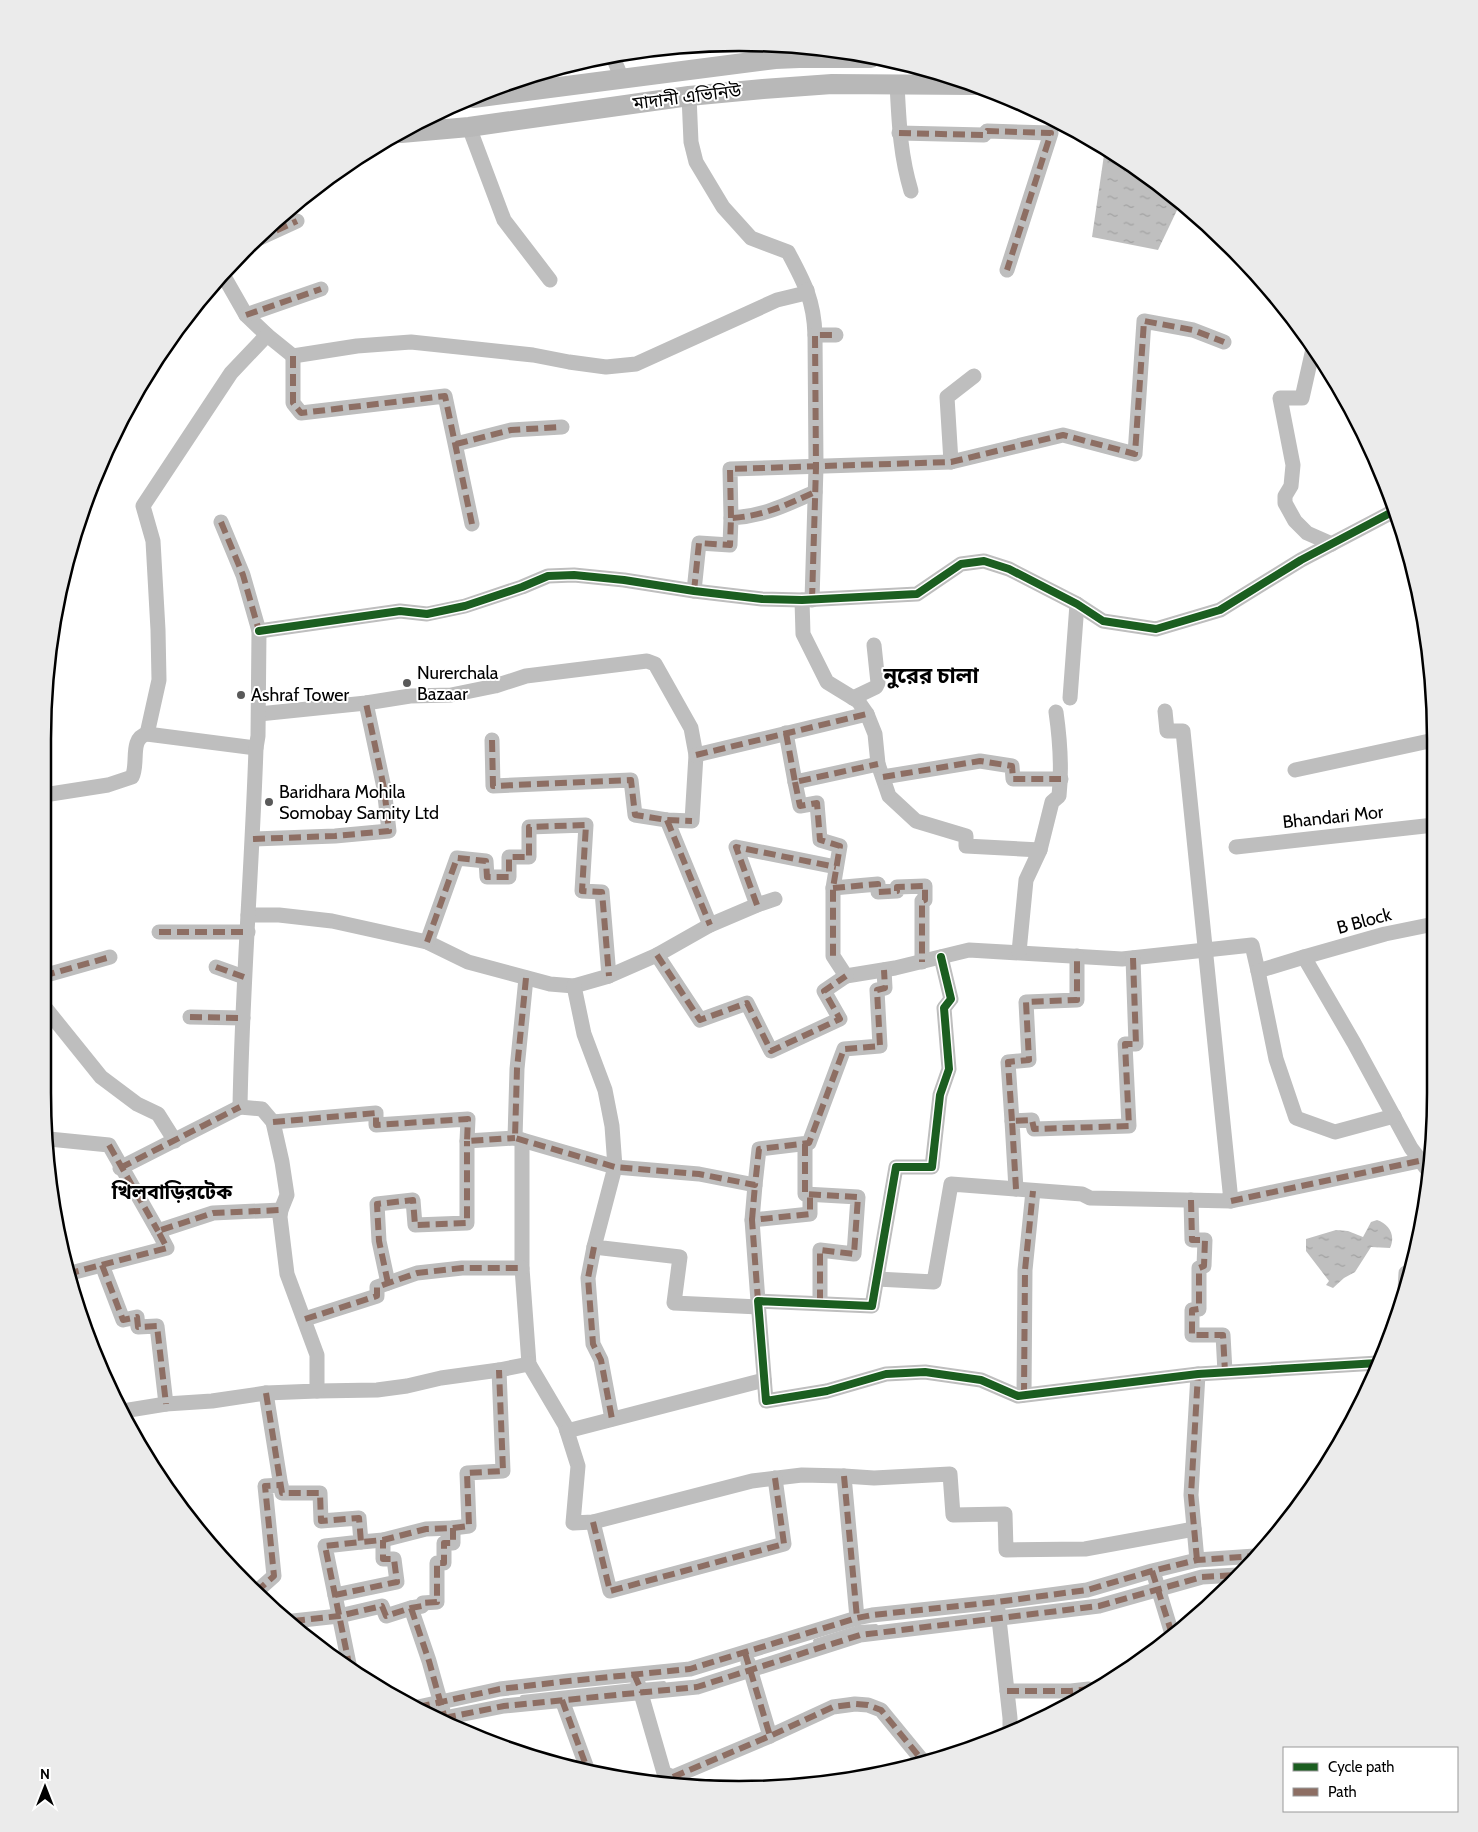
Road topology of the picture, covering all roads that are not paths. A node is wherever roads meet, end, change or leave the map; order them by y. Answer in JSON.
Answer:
{"nodes":[{"id":1,"x":835,"y":58,"type":"edge"},
{"id":2,"x":615,"y":62,"type":"edge"},
{"id":3,"x":622,"y":79,"type":"junction"},
{"id":4,"x":897,"y":84,"type":"junction"},
{"id":5,"x":949,"y":85,"type":"edge"},
{"id":6,"x":501,"y":94,"type":"edge"},
{"id":7,"x":689,"y":96,"type":"junction"},
{"id":8,"x":469,"y":128,"type":"junction"},
{"id":9,"x":416,"y":132,"type":"edge"},
{"id":10,"x":899,"y":133,"type":"junction"},
{"id":11,"x":911,"y":191,"type":"dead end"},
{"id":12,"x":298,"y":221,"type":"dead end"},
{"id":13,"x":277,"y":230,"type":"edge"},
{"id":14,"x":1007,"y":270,"type":"dead end"},
{"id":15,"x":550,"y":280,"type":"dead end"},
{"id":16,"x":227,"y":281,"type":"edge"},
{"id":17,"x":322,"y":289,"type":"dead end"},
{"id":18,"x":808,"y":290,"type":"junction"},
{"id":19,"x":246,"y":314,"type":"junction"},
{"id":20,"x":267,"y":335,"type":"junction"},
{"id":21,"x":815,"y":335,"type":"junction"},
{"id":22,"x":836,"y":335,"type":"dead end"},
{"id":23,"x":1224,"y":342,"type":"dead end"},
{"id":24,"x":293,"y":356,"type":"junction"},
{"id":25,"x":1311,"y":357,"type":"edge"},
{"id":26,"x":974,"y":376,"type":"dead end"},
{"id":27,"x":562,"y":427,"type":"dead end"},
{"id":28,"x":456,"y":444,"type":"junction"},
{"id":29,"x":951,"y":462,"type":"junction"},
{"id":30,"x":816,"y":467,"type":"junction"},
{"id":31,"x":815,"y":492,"type":"junction"},
{"id":32,"x":1388,"y":514,"type":"edge"},
{"id":33,"x":731,"y":518,"type":"junction"},
{"id":34,"x":221,"y":522,"type":"dead end"},
{"id":35,"x":472,"y":524,"type":"dead end"},
{"id":36,"x":1332,"y":544,"type":"junction"},
{"id":37,"x":694,"y":591,"type":"junction"},
{"id":38,"x":807,"y":600,"type":"junction"},
{"id":39,"x":1077,"y":604,"type":"junction"},
{"id":40,"x":259,"y":631,"type":"junction"},
{"id":41,"x":874,"y":644,"type":"dead end"},
{"id":42,"x":853,"y":698,"type":"junction"},
{"id":43,"x":1070,"y":698,"type":"dead end"},
{"id":44,"x":366,"y":703,"type":"junction"},
{"id":45,"x":1056,"y":712,"type":"dead end"},
{"id":46,"x":1165,"y":712,"type":"dead end"},
{"id":47,"x":259,"y":714,"type":"junction"},
{"id":48,"x":867,"y":714,"type":"junction"},
{"id":49,"x":786,"y":733,"type":"junction"},
{"id":50,"x":147,"y":734,"type":"junction"},
{"id":51,"x":492,"y":740,"type":"dead end"},
{"id":52,"x":1427,"y":742,"type":"edge"},
{"id":53,"x":256,"y":748,"type":"junction"},
{"id":54,"x":696,"y":755,"type":"junction"},
{"id":55,"x":881,"y":770,"type":"junction"},
{"id":56,"x":1295,"y":770,"type":"dead end"},
{"id":57,"x":1061,"y":779,"type":"junction"},
{"id":58,"x":795,"y":782,"type":"junction"},
{"id":59,"x":51,"y":794,"type":"edge"},
{"id":60,"x":667,"y":820,"type":"junction"},
{"id":61,"x":1427,"y":826,"type":"edge"},
{"id":62,"x":253,"y":839,"type":"junction"},
{"id":63,"x":1236,"y":847,"type":"dead end"},
{"id":64,"x":1040,"y":850,"type":"junction"},
{"id":65,"x":836,"y":866,"type":"junction"},
{"id":66,"x":833,"y":888,"type":"junction"},
{"id":67,"x":775,"y":899,"type":"dead end"},
{"id":68,"x":757,"y":904,"type":"junction"},
{"id":69,"x":248,"y":915,"type":"junction"},
{"id":70,"x":710,"y":925,"type":"junction"},
{"id":71,"x":1427,"y":925,"type":"edge"},
{"id":72,"x":159,"y":932,"type":"dead end"},
{"id":73,"x":248,"y":932,"type":"junction"},
{"id":74,"x":426,"y":942,"type":"junction"},
{"id":75,"x":1206,"y":951,"type":"junction"},
{"id":76,"x":1020,"y":952,"type":"junction"},
{"id":77,"x":657,"y":955,"type":"junction"},
{"id":78,"x":1076,"y":956,"type":"junction"},
{"id":79,"x":110,"y":957,"type":"dead end"},
{"id":80,"x":1304,"y":957,"type":"junction"},
{"id":81,"x":941,"y":958,"type":"junction"},
{"id":82,"x":1133,"y":958,"type":"junction"},
{"id":83,"x":922,"y":962,"type":"junction"},
{"id":84,"x":216,"y":966,"type":"dead end"},
{"id":85,"x":884,"y":970,"type":"junction"},
{"id":86,"x":1258,"y":971,"type":"junction"},
{"id":87,"x":51,"y":974,"type":"edge"},
{"id":88,"x":609,"y":976,"type":"junction"},
{"id":89,"x":846,"y":976,"type":"junction"},
{"id":90,"x":244,"y":977,"type":"junction"},
{"id":91,"x":526,"y":978,"type":"junction"},
{"id":92,"x":574,"y":986,"type":"junction"},
{"id":93,"x":51,"y":1015,"type":"edge"},
{"id":94,"x":190,"y":1017,"type":"dead end"},
{"id":95,"x":243,"y":1018,"type":"junction"},
{"id":96,"x":240,"y":1107,"type":"junction"},
{"id":97,"x":1394,"y":1116,"type":"junction"},
{"id":98,"x":1012,"y":1121,"type":"junction"},
{"id":99,"x":273,"y":1122,"type":"junction"},
{"id":100,"x":518,"y":1139,"type":"junction"},
{"id":101,"x":53,"y":1140,"type":"edge"},
{"id":102,"x":467,"y":1141,"type":"junction"},
{"id":103,"x":175,"y":1142,"type":"junction"},
{"id":104,"x":805,"y":1144,"type":"junction"},
{"id":105,"x":1423,"y":1164,"type":"edge"},
{"id":106,"x":1422,"y":1166,"type":"edge"},
{"id":107,"x":615,"y":1167,"type":"junction"},
{"id":108,"x":120,"y":1168,"type":"junction"},
{"id":109,"x":756,"y":1185,"type":"junction"},
{"id":110,"x":1016,"y":1189,"type":"junction"},
{"id":111,"x":1033,"y":1190,"type":"junction"},
{"id":112,"x":810,"y":1194,"type":"junction"},
{"id":113,"x":1191,"y":1200,"type":"junction"},
{"id":114,"x":1231,"y":1201,"type":"junction"},
{"id":115,"x":281,"y":1210,"type":"junction"},
{"id":116,"x":752,"y":1220,"type":"junction"},
{"id":117,"x":158,"y":1231,"type":"junction"},
{"id":118,"x":594,"y":1247,"type":"junction"},
{"id":119,"x":102,"y":1265,"type":"junction"},
{"id":120,"x":522,"y":1268,"type":"junction"},
{"id":121,"x":75,"y":1272,"type":"edge"},
{"id":122,"x":877,"y":1280,"type":"junction"},
{"id":123,"x":388,"y":1283,"type":"junction"},
{"id":124,"x":758,"y":1304,"type":"junction"},
{"id":125,"x":820,"y":1304,"type":"junction"},
{"id":126,"x":305,"y":1319,"type":"junction"},
{"id":127,"x":529,"y":1364,"type":"junction"},
{"id":128,"x":1370,"y":1364,"type":"edge"},
{"id":129,"x":499,"y":1370,"type":"junction"},
{"id":130,"x":1225,"y":1372,"type":"junction"},
{"id":131,"x":1198,"y":1374,"type":"junction"},
{"id":132,"x":764,"y":1380,"type":"junction"},
{"id":133,"x":318,"y":1391,"type":"junction"},
{"id":134,"x":266,"y":1393,"type":"junction"},
{"id":135,"x":1024,"y":1395,"type":"junction"},
{"id":136,"x":166,"y":1404,"type":"junction"},
{"id":137,"x":131,"y":1414,"type":"edge"},
{"id":138,"x":612,"y":1419,"type":"junction"},
{"id":139,"x":567,"y":1431,"type":"junction"},
{"id":140,"x":844,"y":1476,"type":"junction"},
{"id":141,"x":775,"y":1478,"type":"junction"},
{"id":142,"x":281,"y":1485,"type":"junction"},
{"id":143,"x":593,"y":1522,"type":"junction"},
{"id":144,"x":453,"y":1528,"type":"junction"},
{"id":145,"x":1194,"y":1529,"type":"junction"},
{"id":146,"x":383,"y":1540,"type":"junction"},
{"id":147,"x":361,"y":1542,"type":"junction"},
{"id":148,"x":1246,"y":1557,"type":"edge"},
{"id":149,"x":1198,"y":1560,"type":"junction"},
{"id":150,"x":1152,"y":1571,"type":"junction"},
{"id":151,"x":1226,"y":1578,"type":"edge"},
{"id":152,"x":262,"y":1587,"type":"edge"},
{"id":153,"x":1157,"y":1588,"type":"junction"},
{"id":154,"x":335,"y":1596,"type":"junction"},
{"id":155,"x":997,"y":1602,"type":"junction"},
{"id":156,"x":411,"y":1608,"type":"junction"},
{"id":157,"x":872,"y":1615,"type":"junction"},
{"id":158,"x":339,"y":1616,"type":"junction"},
{"id":159,"x":857,"y":1618,"type":"junction"},
{"id":160,"x":998,"y":1619,"type":"junction"},
{"id":161,"x":298,"y":1620,"type":"edge"},
{"id":162,"x":1170,"y":1629,"type":"edge"},
{"id":163,"x":874,"y":1633,"type":"junction"},
{"id":164,"x":745,"y":1653,"type":"junction"},
{"id":165,"x":348,"y":1659,"type":"edge"},
{"id":166,"x":750,"y":1670,"type":"junction"},
{"id":167,"x":634,"y":1674,"type":"junction"},
{"id":168,"x":1081,"y":1690,"type":"edge"},
{"id":169,"x":1007,"y":1691,"type":"junction"},
{"id":170,"x":642,"y":1692,"type":"junction"},
{"id":171,"x":562,"y":1700,"type":"junction"},
{"id":172,"x":441,"y":1702,"type":"junction"},
{"id":173,"x":426,"y":1705,"type":"edge"},
{"id":174,"x":444,"y":1714,"type":"edge"},
{"id":175,"x":451,"y":1717,"type":"edge"},
{"id":176,"x":1010,"y":1725,"type":"edge"},
{"id":177,"x":770,"y":1736,"type":"junction"},
{"id":178,"x":919,"y":1756,"type":"edge"},
{"id":179,"x":585,"y":1763,"type":"edge"},
{"id":180,"x":668,"y":1777,"type":"edge"},
{"id":181,"x":680,"y":1778,"type":"edge"}],
"edges":[{"from":1,"to":3,"type":"main road","name":"মাদানী এভিনিউ"},
{"from":2,"to":3,"type":"street"},
{"from":3,"to":6,"type":"main road","name":"মাদানী এভিনিউ"},
{"from":4,"to":5,"type":"main road","name":"মাদানী এভিনিউ"},
{"from":4,"to":7,"type":"main road","name":"মাদানী এভিনিউ"},
{"from":4,"to":10,"type":"street"},
{"from":7,"to":8,"type":"main road","name":"মাদানী এভিনিউ"},
{"from":7,"to":18,"type":"street"},
{"from":8,"to":9,"type":"main road","name":"মাদানী এভিনিউ"},
{"from":8,"to":15,"type":"street"},
{"from":10,"to":11,"type":"street"},
{"from":10,"to":14,"type":"street"},
{"from":12,"to":13,"type":"street"},
{"from":16,"to":19,"type":"street"},
{"from":17,"to":19,"type":"street"},
{"from":18,"to":21,"type":"street"},
{"from":18,"to":24,"type":"street"},
{"from":19,"to":20,"type":"street"},
{"from":20,"to":24,"type":"street"},
{"from":20,"to":50,"type":"street"},
{"from":21,"to":22,"type":"street"},
{"from":21,"to":30,"type":"street"},
{"from":23,"to":29,"type":"street"},
{"from":24,"to":28,"type":"street"},
{"from":25,"to":36,"type":"street"},
{"from":26,"to":29,"type":"street"},
{"from":27,"to":28,"type":"street"},
{"from":28,"to":35,"type":"street"},
{"from":29,"to":30,"type":"street"},
{"from":30,"to":31,"type":"street"},
{"from":30,"to":33,"type":"street"},
{"from":31,"to":33,"type":"street"},
{"from":31,"to":38,"type":"street"},
{"from":32,"to":36,"type":"street"},
{"from":33,"to":37,"type":"street"},
{"from":34,"to":40,"type":"street"},
{"from":36,"to":39,"type":"street"},
{"from":37,"to":38,"type":"street"},
{"from":37,"to":40,"type":"street"},
{"from":38,"to":39,"type":"street"},
{"from":38,"to":42,"type":"street"},
{"from":39,"to":43,"type":"street"},
{"from":40,"to":47,"type":"street"},
{"from":41,"to":42,"type":"street"},
{"from":42,"to":48,"type":"street"},
{"from":44,"to":47,"type":"street"},
{"from":44,"to":54,"type":"street"},
{"from":44,"to":62,"type":"street"},
{"from":45,"to":57,"type":"street"},
{"from":46,"to":75,"type":"street"},
{"from":47,"to":53,"type":"street"},
{"from":48,"to":49,"type":"street"},
{"from":48,"to":55,"type":"street"},
{"from":49,"to":54,"type":"street"},
{"from":49,"to":58,"type":"street"},
{"from":50,"to":53,"type":"street"},
{"from":50,"to":59,"type":"street"},
{"from":51,"to":60,"type":"street"},
{"from":52,"to":56,"type":"street"},
{"from":53,"to":62,"type":"street"},
{"from":54,"to":60,"type":"street"},
{"from":55,"to":57,"type":"street"},
{"from":55,"to":58,"type":"street"},
{"from":55,"to":64,"type":"street"},
{"from":57,"to":64,"type":"street"},
{"from":58,"to":65,"type":"street"},
{"from":60,"to":70,"type":"street"},
{"from":61,"to":63,"type":"street","name":"Bhandari Mor"},
{"from":62,"to":69,"type":"street"},
{"from":64,"to":76,"type":"street"},
{"from":65,"to":66,"type":"street"},
{"from":65,"to":68,"type":"street"},
{"from":66,"to":83,"type":"street"},
{"from":66,"to":89,"type":"street"},
{"from":67,"to":68,"type":"street"},
{"from":68,"to":70,"type":"street"},
{"from":69,"to":73,"type":"street"},
{"from":69,"to":74,"type":"street"},
{"from":70,"to":77,"type":"street"},
{"from":71,"to":80,"type":"street","name":"B Block"},
{"from":72,"to":73,"type":"street"},
{"from":73,"to":90,"type":"street"},
{"from":74,"to":88,"type":"street"},
{"from":74,"to":91,"type":"street"},
{"from":75,"to":82,"type":"street"},
{"from":75,"to":86,"type":"street"},
{"from":75,"to":114,"type":"street"},
{"from":76,"to":78,"type":"street"},
{"from":76,"to":81,"type":"street"},
{"from":77,"to":88,"type":"street"},
{"from":77,"to":89,"type":"street"},
{"from":78,"to":82,"type":"street"},
{"from":78,"to":98,"type":"street"},
{"from":79,"to":87,"type":"street"},
{"from":80,"to":86,"type":"street","name":"B Block"},
{"from":80,"to":97,"type":"street"},
{"from":81,"to":83,"type":"street"},
{"from":81,"to":122,"type":"street"},
{"from":82,"to":98,"type":"street"},
{"from":83,"to":85,"type":"street"},
{"from":84,"to":90,"type":"street"},
{"from":85,"to":89,"type":"street"},
{"from":85,"to":104,"type":"street"},
{"from":86,"to":97,"type":"street"},
{"from":88,"to":92,"type":"street"},
{"from":90,"to":95,"type":"street"},
{"from":91,"to":92,"type":"street"},
{"from":91,"to":100,"type":"street"},
{"from":92,"to":107,"type":"street"},
{"from":93,"to":103,"type":"street"},
{"from":94,"to":95,"type":"street"},
{"from":95,"to":96,"type":"street"},
{"from":96,"to":99,"type":"street"},
{"from":96,"to":103,"type":"street"},
{"from":97,"to":105,"type":"street"},
{"from":98,"to":110,"type":"street"},
{"from":99,"to":102,"type":"street"},
{"from":99,"to":115,"type":"street"},
{"from":100,"to":102,"type":"street"},
{"from":100,"to":107,"type":"street"},
{"from":100,"to":120,"type":"street"},
{"from":101,"to":108,"type":"street"},
{"from":102,"to":123,"type":"street"},
{"from":103,"to":108,"type":"street"},
{"from":104,"to":109,"type":"street"},
{"from":104,"to":112,"type":"street"},
{"from":106,"to":114,"type":"street"},
{"from":107,"to":109,"type":"street"},
{"from":107,"to":118,"type":"street"},
{"from":108,"to":117,"type":"street"},
{"from":109,"to":116,"type":"street"},
{"from":110,"to":111,"type":"street"},
{"from":110,"to":122,"type":"street"},
{"from":111,"to":113,"type":"street"},
{"from":111,"to":135,"type":"street"},
{"from":112,"to":116,"type":"street"},
{"from":112,"to":125,"type":"street"},
{"from":113,"to":114,"type":"street"},
{"from":113,"to":130,"type":"street"},
{"from":115,"to":117,"type":"street"},
{"from":115,"to":126,"type":"street"},
{"from":116,"to":124,"type":"street"},
{"from":117,"to":119,"type":"street"},
{"from":118,"to":124,"type":"street"},
{"from":118,"to":138,"type":"street"},
{"from":119,"to":121,"type":"street"},
{"from":119,"to":136,"type":"street"},
{"from":120,"to":123,"type":"street"},
{"from":120,"to":127,"type":"street"},
{"from":122,"to":125,"type":"street"},
{"from":123,"to":126,"type":"street"},
{"from":124,"to":125,"type":"street"},
{"from":124,"to":132,"type":"street"},
{"from":126,"to":133,"type":"street"},
{"from":127,"to":129,"type":"street"},
{"from":127,"to":139,"type":"street"},
{"from":128,"to":130,"type":"street"},
{"from":129,"to":133,"type":"street"},
{"from":129,"to":144,"type":"street"},
{"from":130,"to":131,"type":"street"},
{"from":131,"to":135,"type":"street"},
{"from":131,"to":145,"type":"street"},
{"from":132,"to":135,"type":"street"},
{"from":132,"to":138,"type":"street"},
{"from":133,"to":134,"type":"street"},
{"from":134,"to":136,"type":"street"},
{"from":134,"to":142,"type":"street"},
{"from":136,"to":137,"type":"street"},
{"from":138,"to":139,"type":"street"},
{"from":139,"to":143,"type":"street"},
{"from":140,"to":141,"type":"street"},
{"from":140,"to":145,"type":"street"},
{"from":140,"to":159,"type":"street"},
{"from":141,"to":143,"type":"street"},
{"from":141,"to":143,"type":"street"},
{"from":142,"to":147,"type":"street"},
{"from":142,"to":152,"type":"street"},
{"from":144,"to":146,"type":"street"},
{"from":144,"to":156,"type":"street"},
{"from":145,"to":149,"type":"street"},
{"from":146,"to":147,"type":"street"},
{"from":146,"to":154,"type":"street"},
{"from":147,"to":154,"type":"street"},
{"from":148,"to":149,"type":"street"},
{"from":149,"to":150,"type":"street"},
{"from":150,"to":153,"type":"street"},
{"from":150,"to":155,"type":"street"},
{"from":151,"to":153,"type":"street"},
{"from":153,"to":160,"type":"street"},
{"from":153,"to":162,"type":"street"},
{"from":154,"to":158,"type":"street"},
{"from":155,"to":157,"type":"street"},
{"from":155,"to":160,"type":"street"},
{"from":156,"to":158,"type":"street"},
{"from":156,"to":172,"type":"street"},
{"from":157,"to":159,"type":"street"},
{"from":157,"to":163,"type":"street"},
{"from":158,"to":161,"type":"street"},
{"from":158,"to":165,"type":"street"},
{"from":159,"to":164,"type":"street"},
{"from":160,"to":163,"type":"street"},
{"from":160,"to":169,"type":"street"},
{"from":163,"to":166,"type":"street"},
{"from":164,"to":166,"type":"street"},
{"from":164,"to":167,"type":"street"},
{"from":166,"to":170,"type":"street"},
{"from":166,"to":177,"type":"street"},
{"from":167,"to":170,"type":"street"},
{"from":167,"to":172,"type":"street"},
{"from":168,"to":169,"type":"street"},
{"from":169,"to":176,"type":"street"},
{"from":170,"to":171,"type":"street"},
{"from":170,"to":180,"type":"street"},
{"from":171,"to":175,"type":"street"},
{"from":171,"to":179,"type":"street"},
{"from":172,"to":173,"type":"street"},
{"from":172,"to":174,"type":"street"},
{"from":177,"to":178,"type":"street"},
{"from":177,"to":181,"type":"street"}]}
